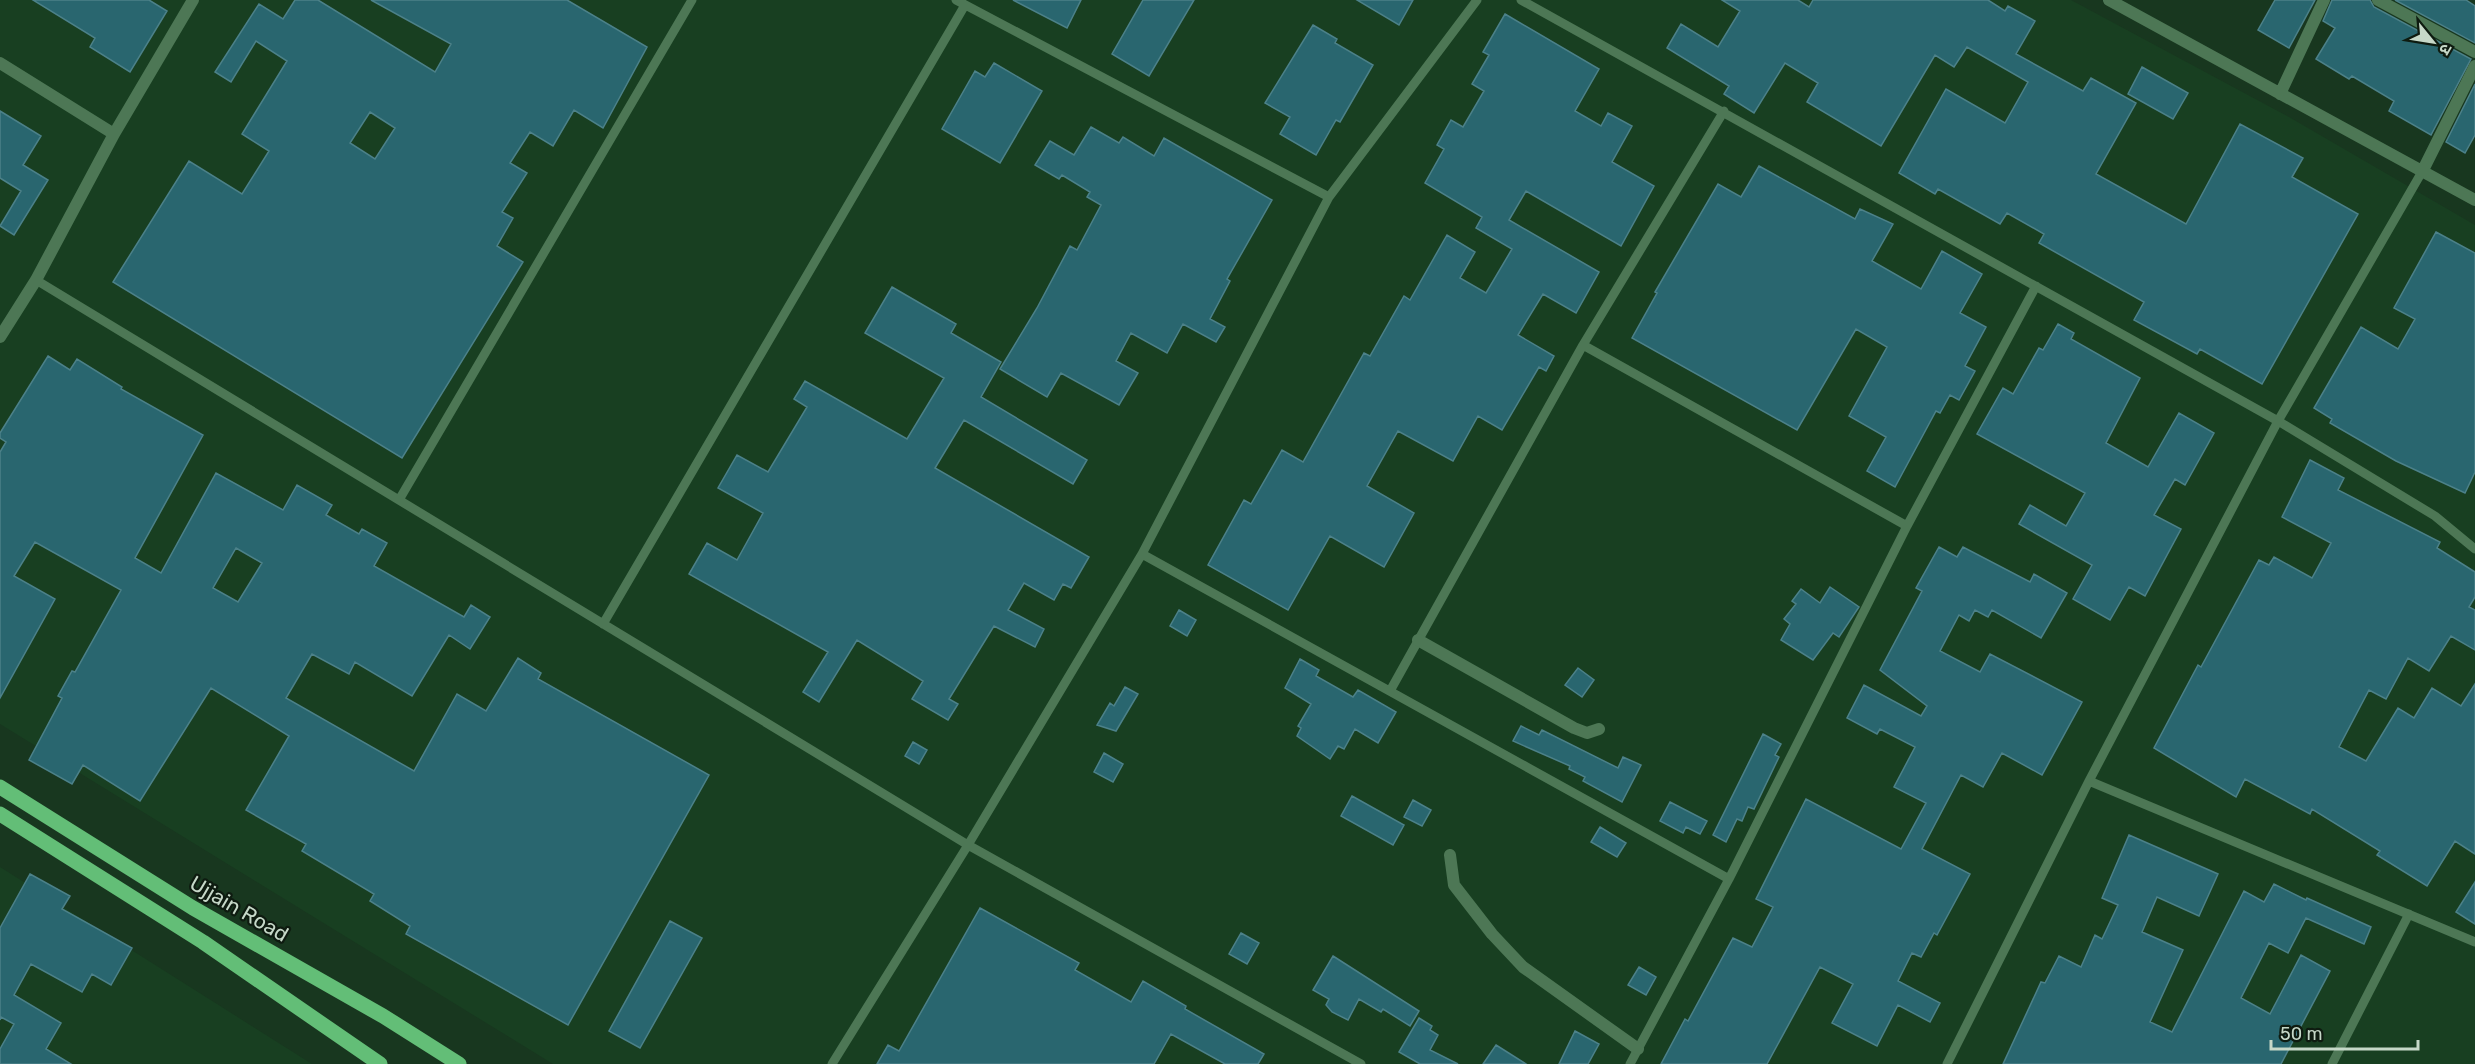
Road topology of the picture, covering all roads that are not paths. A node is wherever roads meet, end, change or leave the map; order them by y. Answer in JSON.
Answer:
{"nodes":[{"id":1,"x":193,"y":0,"type":"edge"},
{"id":2,"x":692,"y":0,"type":"edge"},
{"id":3,"x":956,"y":0,"type":"edge"},
{"id":4,"x":1477,"y":0,"type":"edge"},
{"id":5,"x":1521,"y":0,"type":"edge"},
{"id":6,"x":2324,"y":0,"type":"edge"},
{"id":7,"x":2378,"y":0,"type":"edge"},
{"id":8,"x":2115,"y":1,"type":"edge"},
{"id":9,"x":965,"y":5,"type":"junction"},
{"id":10,"x":2475,"y":52,"type":"edge"},
{"id":11,"x":0,"y":63,"type":"edge"},
{"id":12,"x":2475,"y":66,"type":"edge"},
{"id":13,"x":2280,"y":94,"type":"junction"},
{"id":14,"x":1724,"y":111,"type":"junction"},
{"id":15,"x":114,"y":134,"type":"junction"},
{"id":16,"x":2423,"y":170,"type":"junction"},
{"id":17,"x":1329,"y":197,"type":"junction"},
{"id":18,"x":2475,"y":200,"type":"edge"},
{"id":19,"x":36,"y":280,"type":"junction"},
{"id":20,"x":2036,"y":286,"type":"junction"},
{"id":21,"x":0,"y":337,"type":"edge"},
{"id":22,"x":1583,"y":345,"type":"junction"},
{"id":23,"x":2278,"y":421,"type":"junction"},
{"id":24,"x":399,"y":500,"type":"junction"},
{"id":25,"x":1907,"y":526,"type":"junction"},
{"id":26,"x":2475,"y":549,"type":"edge"},
{"id":27,"x":1142,"y":554,"type":"junction"},
{"id":28,"x":603,"y":624,"type":"junction"},
{"id":29,"x":1418,"y":640,"type":"junction"},
{"id":30,"x":1389,"y":691,"type":"junction"},
{"id":31,"x":1599,"y":729,"type":"dead end"},
{"id":32,"x":2089,"y":781,"type":"junction"},
{"id":33,"x":0,"y":787,"type":"edge"},
{"id":34,"x":0,"y":814,"type":"edge"},
{"id":35,"x":968,"y":845,"type":"junction"},
{"id":36,"x":1450,"y":855,"type":"dead end"},
{"id":37,"x":1729,"y":879,"type":"junction"},
{"id":38,"x":2409,"y":914,"type":"junction"},
{"id":39,"x":2475,"y":942,"type":"edge"},
{"id":40,"x":1638,"y":1049,"type":"junction"},
{"id":41,"x":380,"y":1064,"type":"edge"},
{"id":42,"x":459,"y":1064,"type":"edge"},
{"id":43,"x":832,"y":1064,"type":"edge"},
{"id":44,"x":1361,"y":1064,"type":"edge"},
{"id":45,"x":1630,"y":1064,"type":"edge"},
{"id":46,"x":1947,"y":1064,"type":"edge"},
{"id":47,"x":2332,"y":1064,"type":"edge"}],
"edges":[{"from":1,"to":15,"type":"street"},
{"from":2,"to":24,"type":"lane"},
{"from":3,"to":9,"type":"lane"},
{"from":4,"to":17,"type":"lane"},
{"from":5,"to":14,"type":"lane"},
{"from":6,"to":13,"type":"street"},
{"from":7,"to":10,"type":"street"},
{"from":8,"to":13,"type":"street"},
{"from":9,"to":17,"type":"lane"},
{"from":9,"to":28,"type":"lane"},
{"from":11,"to":15,"type":"street"},
{"from":12,"to":16,"type":"street"},
{"from":13,"to":16,"type":"street"},
{"from":14,"to":20,"type":"lane"},
{"from":14,"to":22,"type":"lane"},
{"from":15,"to":19,"type":"street"},
{"from":16,"to":18,"type":"street"},
{"from":16,"to":23,"type":"lane"},
{"from":17,"to":27,"type":"lane"},
{"from":19,"to":21,"type":"street"},
{"from":19,"to":24,"type":"lane"},
{"from":20,"to":23,"type":"lane"},
{"from":20,"to":25,"type":"lane"},
{"from":22,"to":25,"type":"lane"},
{"from":22,"to":29,"type":"lane"},
{"from":23,"to":26,"type":"lane"},
{"from":23,"to":32,"type":"lane"},
{"from":24,"to":28,"type":"lane"},
{"from":25,"to":37,"type":"lane"},
{"from":27,"to":30,"type":"lane"},
{"from":27,"to":35,"type":"lane"},
{"from":28,"to":35,"type":"lane"},
{"from":29,"to":30,"type":"lane"},
{"from":29,"to":31,"type":"street"},
{"from":30,"to":37,"type":"lane"},
{"from":32,"to":38,"type":"lane"},
{"from":32,"to":46,"type":"lane"},
{"from":33,"to":42,"type":"main road","name":"Ujjain Road"},
{"from":34,"to":41,"type":"main road"},
{"from":35,"to":43,"type":"lane"},
{"from":35,"to":44,"type":"lane"},
{"from":36,"to":40,"type":"street"},
{"from":37,"to":40,"type":"lane"},
{"from":38,"to":39,"type":"lane"},
{"from":38,"to":47,"type":"lane"},
{"from":40,"to":45,"type":"lane"}]}
